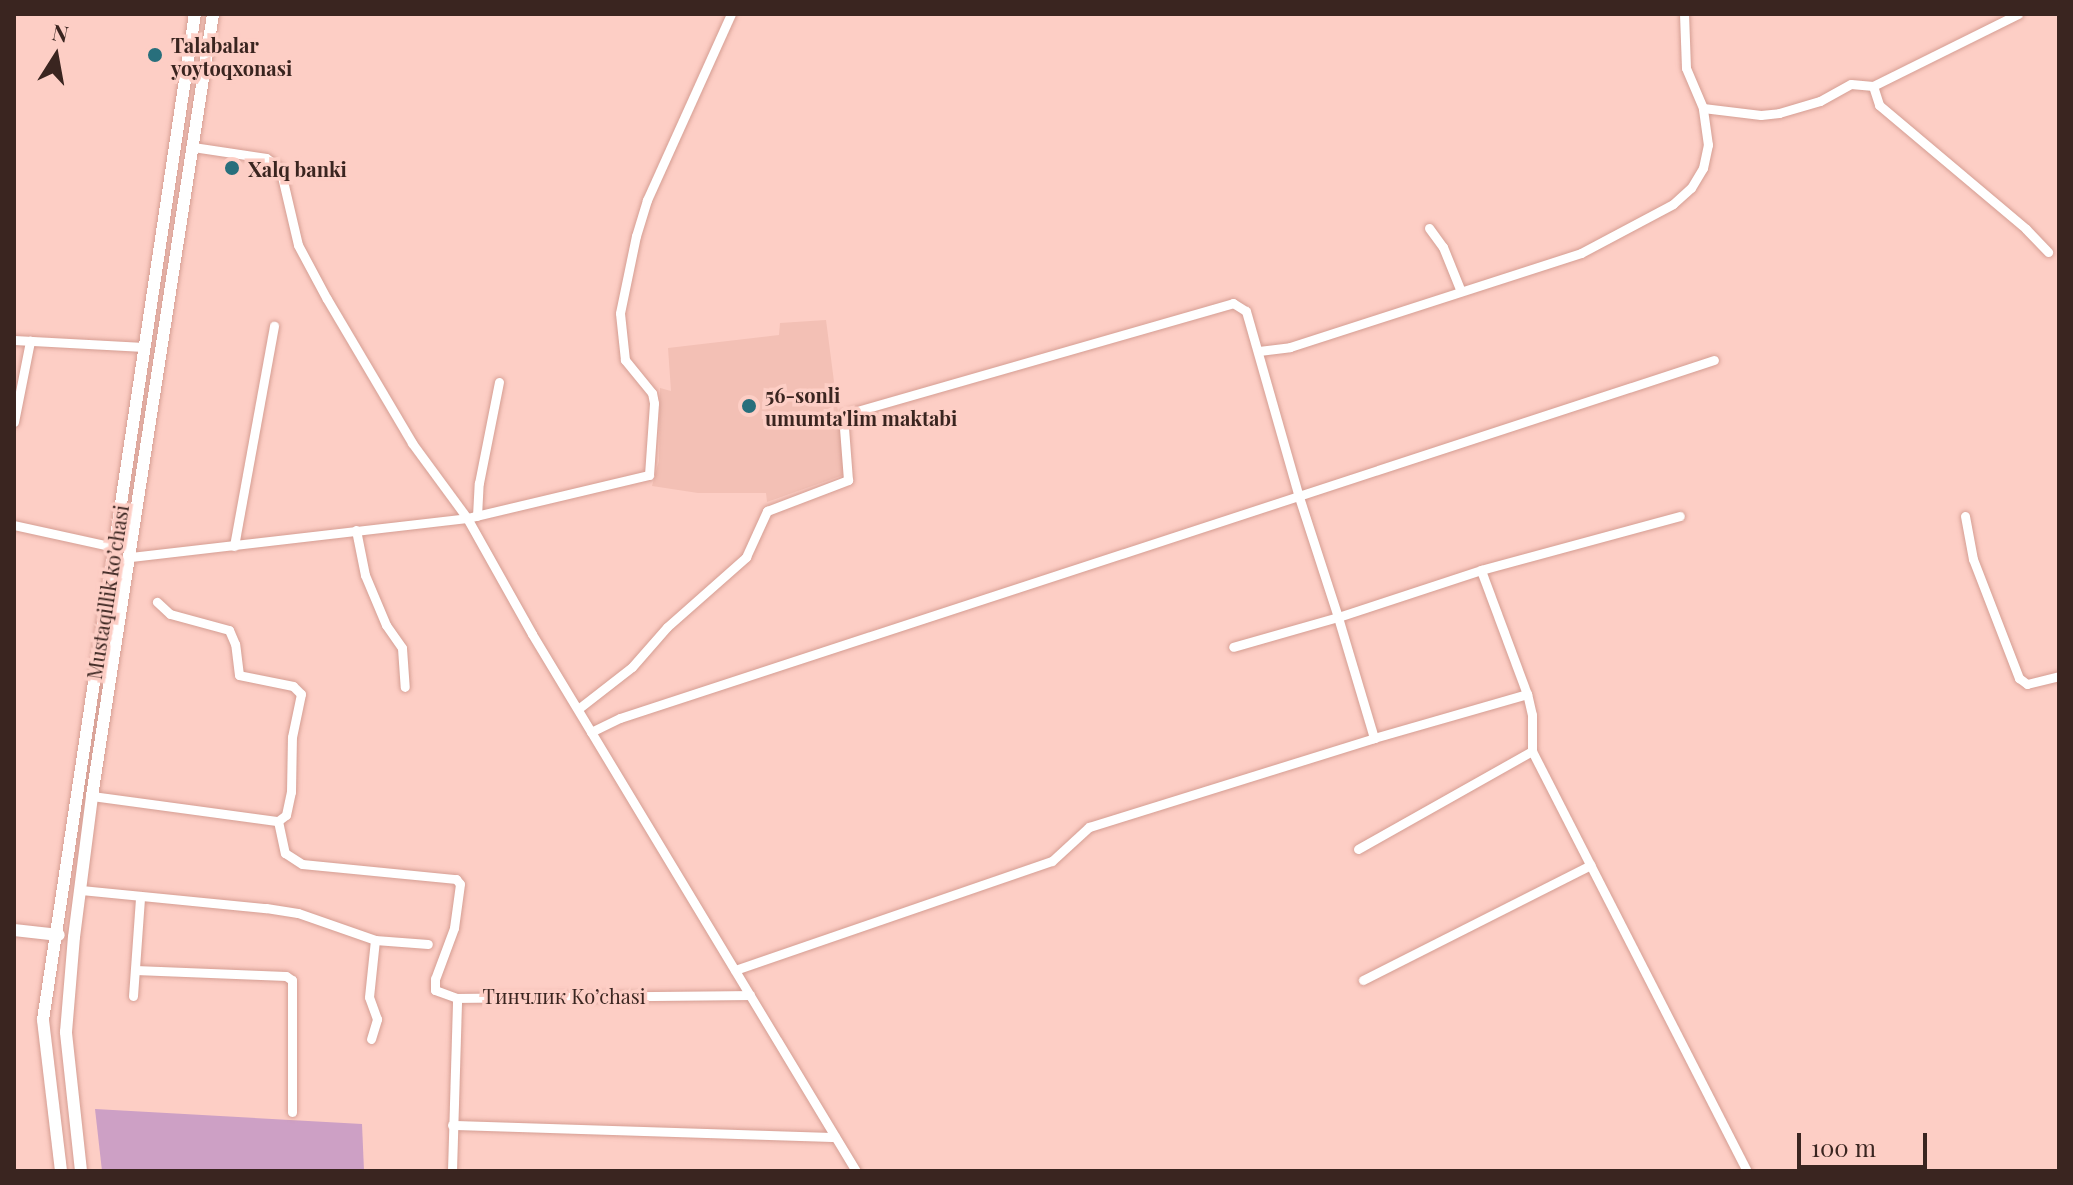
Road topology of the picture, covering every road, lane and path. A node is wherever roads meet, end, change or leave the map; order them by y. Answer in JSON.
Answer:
{"nodes":[{"id":1,"x":195,"y":14,"type":"edge"},
{"id":2,"x":213,"y":14,"type":"edge"},
{"id":3,"x":731,"y":14,"type":"edge"},
{"id":4,"x":1684,"y":14,"type":"edge"},
{"id":5,"x":2018,"y":14,"type":"edge"},
{"id":6,"x":1873,"y":86,"type":"junction"},
{"id":7,"x":1703,"y":108,"type":"junction"},
{"id":8,"x":193,"y":147,"type":"junction"},
{"id":9,"x":1429,"y":228,"type":"dead end"},
{"id":10,"x":2048,"y":252,"type":"dead end"},
{"id":11,"x":1460,"y":289,"type":"junction"},
{"id":12,"x":274,"y":326,"type":"dead end"},
{"id":13,"x":14,"y":340,"type":"edge"},
{"id":14,"x":30,"y":341,"type":"junction"},
{"id":15,"x":144,"y":347,"type":"junction"},
{"id":16,"x":1259,"y":351,"type":"junction"},
{"id":17,"x":1714,"y":360,"type":"dead end"},
{"id":18,"x":499,"y":382,"type":"dead end"},
{"id":19,"x":14,"y":422,"type":"edge"},
{"id":20,"x":1299,"y":497,"type":"junction"},
{"id":21,"x":1680,"y":516,"type":"dead end"},
{"id":22,"x":1965,"y":516,"type":"dead end"},
{"id":23,"x":472,"y":517,"type":"junction"},
{"id":24,"x":14,"y":525,"type":"edge"},
{"id":25,"x":356,"y":530,"type":"junction"},
{"id":26,"x":234,"y":546,"type":"junction"},
{"id":27,"x":114,"y":547,"type":"junction"},
{"id":28,"x":131,"y":557,"type":"junction"},
{"id":29,"x":1481,"y":570,"type":"junction"},
{"id":30,"x":157,"y":602,"type":"dead end"},
{"id":31,"x":1338,"y":617,"type":"junction"},
{"id":32,"x":1233,"y":647,"type":"dead end"},
{"id":33,"x":2059,"y":676,"type":"edge"},
{"id":34,"x":405,"y":687,"type":"dead end"},
{"id":35,"x":1527,"y":694,"type":"junction"},
{"id":36,"x":578,"y":709,"type":"junction"},
{"id":37,"x":591,"y":732,"type":"junction"},
{"id":38,"x":1374,"y":738,"type":"junction"},
{"id":39,"x":1532,"y":751,"type":"junction"},
{"id":40,"x":92,"y":796,"type":"junction"},
{"id":41,"x":278,"y":821,"type":"junction"},
{"id":42,"x":1358,"y":849,"type":"dead end"},
{"id":43,"x":1591,"y":865,"type":"junction"},
{"id":44,"x":81,"y":890,"type":"junction"},
{"id":45,"x":140,"y":898,"type":"junction"},
{"id":46,"x":14,"y":930,"type":"edge"},
{"id":47,"x":54,"y":935,"type":"junction"},
{"id":48,"x":74,"y":937,"type":"junction"},
{"id":49,"x":375,"y":940,"type":"junction"},
{"id":50,"x":428,"y":944,"type":"dead end"},
{"id":51,"x":135,"y":970,"type":"junction"},
{"id":52,"x":735,"y":970,"type":"junction"},
{"id":53,"x":1363,"y":980,"type":"dead end"},
{"id":54,"x":750,"y":995,"type":"junction"},
{"id":55,"x":133,"y":996,"type":"dead end"},
{"id":56,"x":457,"y":998,"type":"junction"},
{"id":57,"x":371,"y":1039,"type":"dead end"},
{"id":58,"x":292,"y":1112,"type":"dead end"},
{"id":59,"x":452,"y":1125,"type":"junction"},
{"id":60,"x":835,"y":1137,"type":"junction"},
{"id":61,"x":61,"y":1171,"type":"edge"},
{"id":62,"x":81,"y":1171,"type":"edge"},
{"id":63,"x":452,"y":1171,"type":"edge"},
{"id":64,"x":856,"y":1171,"type":"edge"},
{"id":65,"x":1747,"y":1171,"type":"edge"}],
"edges":[{"from":1,"to":15,"type":"main road","name":"Mustaqillik ko’chasi"},
{"from":2,"to":8,"type":"main road","name":"Mustaqillik ko’chasi"},
{"from":3,"to":23,"type":"street"},
{"from":4,"to":7,"type":"street"},
{"from":5,"to":6,"type":"street"},
{"from":6,"to":7,"type":"street"},
{"from":6,"to":10,"type":"street"},
{"from":7,"to":11,"type":"street"},
{"from":8,"to":23,"type":"street"},
{"from":8,"to":28,"type":"main road","name":"Mustaqillik ko’chasi"},
{"from":9,"to":11,"type":"street"},
{"from":11,"to":16,"type":"street"},
{"from":12,"to":26,"type":"street"},
{"from":13,"to":14,"type":"street"},
{"from":14,"to":15,"type":"street"},
{"from":14,"to":19,"type":"street"},
{"from":15,"to":27,"type":"main road","name":"Mustaqillik ko’chasi"},
{"from":16,"to":20,"type":"street"},
{"from":16,"to":36,"type":"street"},
{"from":17,"to":20,"type":"street"},
{"from":18,"to":23,"type":"street"},
{"from":20,"to":31,"type":"street"},
{"from":20,"to":37,"type":"street"},
{"from":21,"to":29,"type":"street"},
{"from":22,"to":33,"type":"street"},
{"from":23,"to":25,"type":"street"},
{"from":23,"to":36,"type":"street"},
{"from":24,"to":27,"type":"street"},
{"from":25,"to":26,"type":"street"},
{"from":25,"to":34,"type":"street"},
{"from":26,"to":28,"type":"street"},
{"from":27,"to":47,"type":"main road","name":"Mustaqillik ko’chasi"},
{"from":28,"to":40,"type":"main road","name":"Mustaqillik ko’chasi"},
{"from":29,"to":31,"type":"street"},
{"from":29,"to":35,"type":"street"},
{"from":30,"to":41,"type":"street"},
{"from":31,"to":32,"type":"street"},
{"from":31,"to":38,"type":"street"},
{"from":35,"to":38,"type":"street"},
{"from":35,"to":39,"type":"street"},
{"from":36,"to":37,"type":"street"},
{"from":37,"to":52,"type":"street"},
{"from":38,"to":52,"type":"street"},
{"from":39,"to":42,"type":"street"},
{"from":39,"to":43,"type":"street"},
{"from":40,"to":41,"type":"street"},
{"from":40,"to":44,"type":"main road","name":"Mustaqillik ko’chasi"},
{"from":41,"to":56,"type":"street"},
{"from":43,"to":53,"type":"street"},
{"from":43,"to":65,"type":"street"},
{"from":44,"to":45,"type":"street"},
{"from":44,"to":48,"type":"main road","name":"Mustaqillik ko’chasi"},
{"from":45,"to":49,"type":"street"},
{"from":45,"to":51,"type":"street"},
{"from":46,"to":47,"type":"main road"},
{"from":47,"to":48,"type":"main road"},
{"from":47,"to":61,"type":"main road","name":"Mustaqillik ko’chasi"},
{"from":48,"to":62,"type":"main road","name":"Mustaqillik ko’chasi"},
{"from":49,"to":50,"type":"street"},
{"from":49,"to":57,"type":"street"},
{"from":51,"to":55,"type":"street"},
{"from":51,"to":58,"type":"street"},
{"from":52,"to":54,"type":"street"},
{"from":54,"to":56,"type":"street","name":"Тинчлик Ko’chasi"},
{"from":54,"to":60,"type":"street"},
{"from":56,"to":59,"type":"street","name":"Тинчлик Ko’chasi"},
{"from":59,"to":60,"type":"street"},
{"from":59,"to":63,"type":"street","name":"Тинчлик Ko’chasi"},
{"from":60,"to":64,"type":"street"}]}
